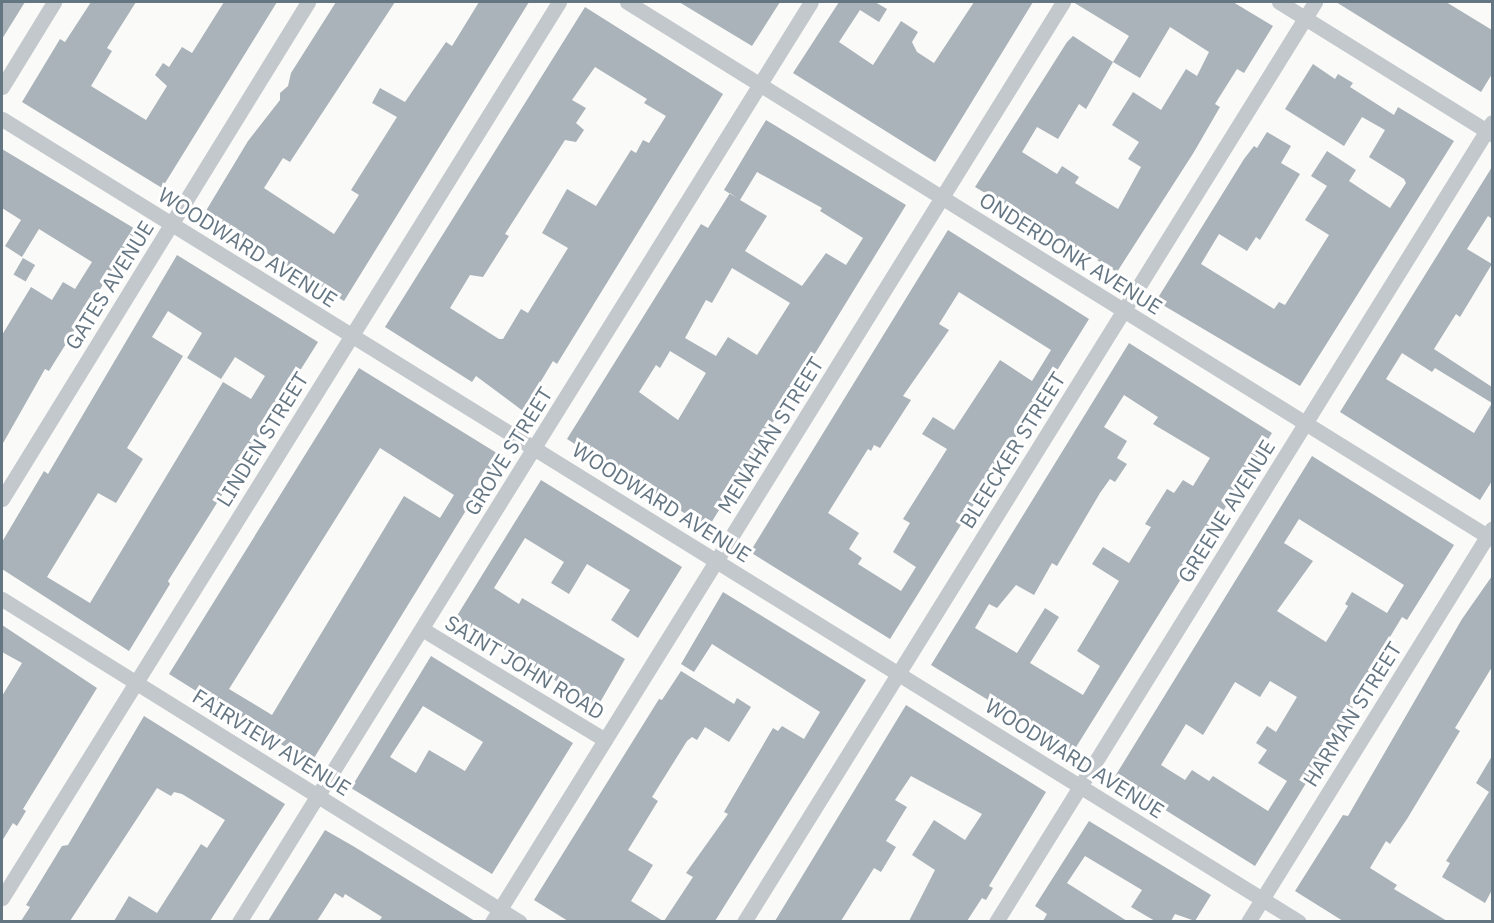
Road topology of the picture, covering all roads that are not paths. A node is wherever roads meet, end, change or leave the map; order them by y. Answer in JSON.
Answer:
{"nodes":[{"id":1,"x":54,"y":2,"type":"edge"},
{"id":2,"x":308,"y":2,"type":"edge"},
{"id":3,"x":558,"y":2,"type":"edge"},
{"id":4,"x":627,"y":2,"type":"edge"},
{"id":5,"x":811,"y":2,"type":"edge"},
{"id":6,"x":1063,"y":2,"type":"edge"},
{"id":7,"x":1279,"y":2,"type":"edge"},
{"id":8,"x":1316,"y":2,"type":"edge"},
{"id":9,"x":1305,"y":18,"type":"junction"},
{"id":10,"x":760,"y":84,"type":"junction"},
{"id":11,"x":2,"y":87,"type":"edge"},
{"id":12,"x":2,"y":119,"type":"edge"},
{"id":13,"x":1491,"y":129,"type":"edge"},
{"id":14,"x":942,"y":197,"type":"junction"},
{"id":15,"x":171,"y":224,"type":"junction"},
{"id":16,"x":1124,"y":310,"type":"junction"},
{"id":17,"x":351,"y":335,"type":"junction"},
{"id":18,"x":1306,"y":423,"type":"junction"},
{"id":19,"x":534,"y":448,"type":"junction"},
{"id":20,"x":2,"y":499,"type":"edge"},
{"id":21,"x":1491,"y":534,"type":"edge"},
{"id":22,"x":716,"y":561,"type":"junction"},
{"id":23,"x":2,"y":599,"type":"edge"},
{"id":24,"x":423,"y":629,"type":"junction"},
{"id":25,"x":898,"y":674,"type":"junction"},
{"id":26,"x":136,"y":682,"type":"junction"},
{"id":27,"x":605,"y":740,"type":"junction"},
{"id":28,"x":1080,"y":786,"type":"junction"},
{"id":29,"x":318,"y":795,"type":"junction"},
{"id":30,"x":2,"y":898,"type":"edge"},
{"id":31,"x":1262,"y":898,"type":"junction"},
{"id":32,"x":496,"y":915,"type":"edge"},
{"id":33,"x":239,"y":921,"type":"edge"},
{"id":34,"x":520,"y":921,"type":"edge"},
{"id":35,"x":744,"y":921,"type":"edge"},
{"id":36,"x":996,"y":921,"type":"edge"},
{"id":37,"x":1248,"y":921,"type":"edge"},
{"id":38,"x":1299,"y":921,"type":"edge"}],
"edges":[{"from":1,"to":11,"type":"street"},
{"from":2,"to":15,"type":"street","name":"GATES AVENUE"},
{"from":3,"to":17,"type":"street","name":"LINDEN STREET"},
{"from":4,"to":10,"type":"street","name":"ONDERDONK AVENUE"},
{"from":5,"to":10,"type":"street","name":"GROVE STREET"},
{"from":6,"to":14,"type":"street","name":"MENAHAN STREET"},
{"from":7,"to":9,"type":"street"},
{"from":8,"to":9,"type":"street","name":"BLEECKER STREET"},
{"from":9,"to":13,"type":"street"},
{"from":9,"to":16,"type":"street","name":"BLEECKER STREET"},
{"from":10,"to":14,"type":"street","name":"ONDERDONK AVENUE"},
{"from":10,"to":19,"type":"street","name":"GROVE STREET"},
{"from":12,"to":15,"type":"street","name":"WOODWARD AVENUE"},
{"from":13,"to":18,"type":"street","name":"GREENE AVENUE"},
{"from":14,"to":16,"type":"street","name":"ONDERDONK AVENUE"},
{"from":14,"to":22,"type":"street","name":"MENAHAN STREET"},
{"from":15,"to":17,"type":"street","name":"WOODWARD AVENUE"},
{"from":15,"to":20,"type":"street","name":"GATES AVENUE"},
{"from":16,"to":18,"type":"street","name":"ONDERDONK AVENUE"},
{"from":16,"to":25,"type":"street","name":"BLEECKER STREET"},
{"from":17,"to":19,"type":"street","name":"WOODWARD AVENUE"},
{"from":17,"to":26,"type":"street","name":"LINDEN STREET"},
{"from":18,"to":21,"type":"street","name":"ONDERDONK AVENUE"},
{"from":18,"to":28,"type":"street","name":"GREENE AVENUE"},
{"from":19,"to":22,"type":"street","name":"WOODWARD AVENUE"},
{"from":19,"to":24,"type":"street","name":"GROVE STREET"},
{"from":21,"to":31,"type":"street","name":"HARMAN STREET"},
{"from":22,"to":25,"type":"street","name":"WOODWARD AVENUE"},
{"from":22,"to":27,"type":"street","name":"MENAHAN STREET"},
{"from":23,"to":26,"type":"street","name":"FAIRVIEW AVENUE"},
{"from":24,"to":27,"type":"street","name":"SAINT JOHN ROAD"},
{"from":24,"to":29,"type":"street","name":"GROVE STREET"},
{"from":25,"to":28,"type":"street","name":"WOODWARD AVENUE"},
{"from":25,"to":35,"type":"street","name":"BLEECKER STREET"},
{"from":26,"to":29,"type":"street","name":"FAIRVIEW AVENUE"},
{"from":26,"to":30,"type":"street","name":"LINDEN STREET"},
{"from":27,"to":32,"type":"street","name":"MENAHAN STREET"},
{"from":28,"to":31,"type":"street","name":"WOODWARD AVENUE"},
{"from":28,"to":36,"type":"street","name":"GREENE AVENUE"},
{"from":29,"to":32,"type":"street","name":"FAIRVIEW AVENUE"},
{"from":29,"to":33,"type":"street","name":"GROVE STREET"},
{"from":31,"to":37,"type":"street","name":"HARMAN STREET"},
{"from":31,"to":38,"type":"street","name":"WOODWARD AVENUE"},
{"from":32,"to":34,"type":"street","name":"FAIRVIEW AVENUE"}]}
